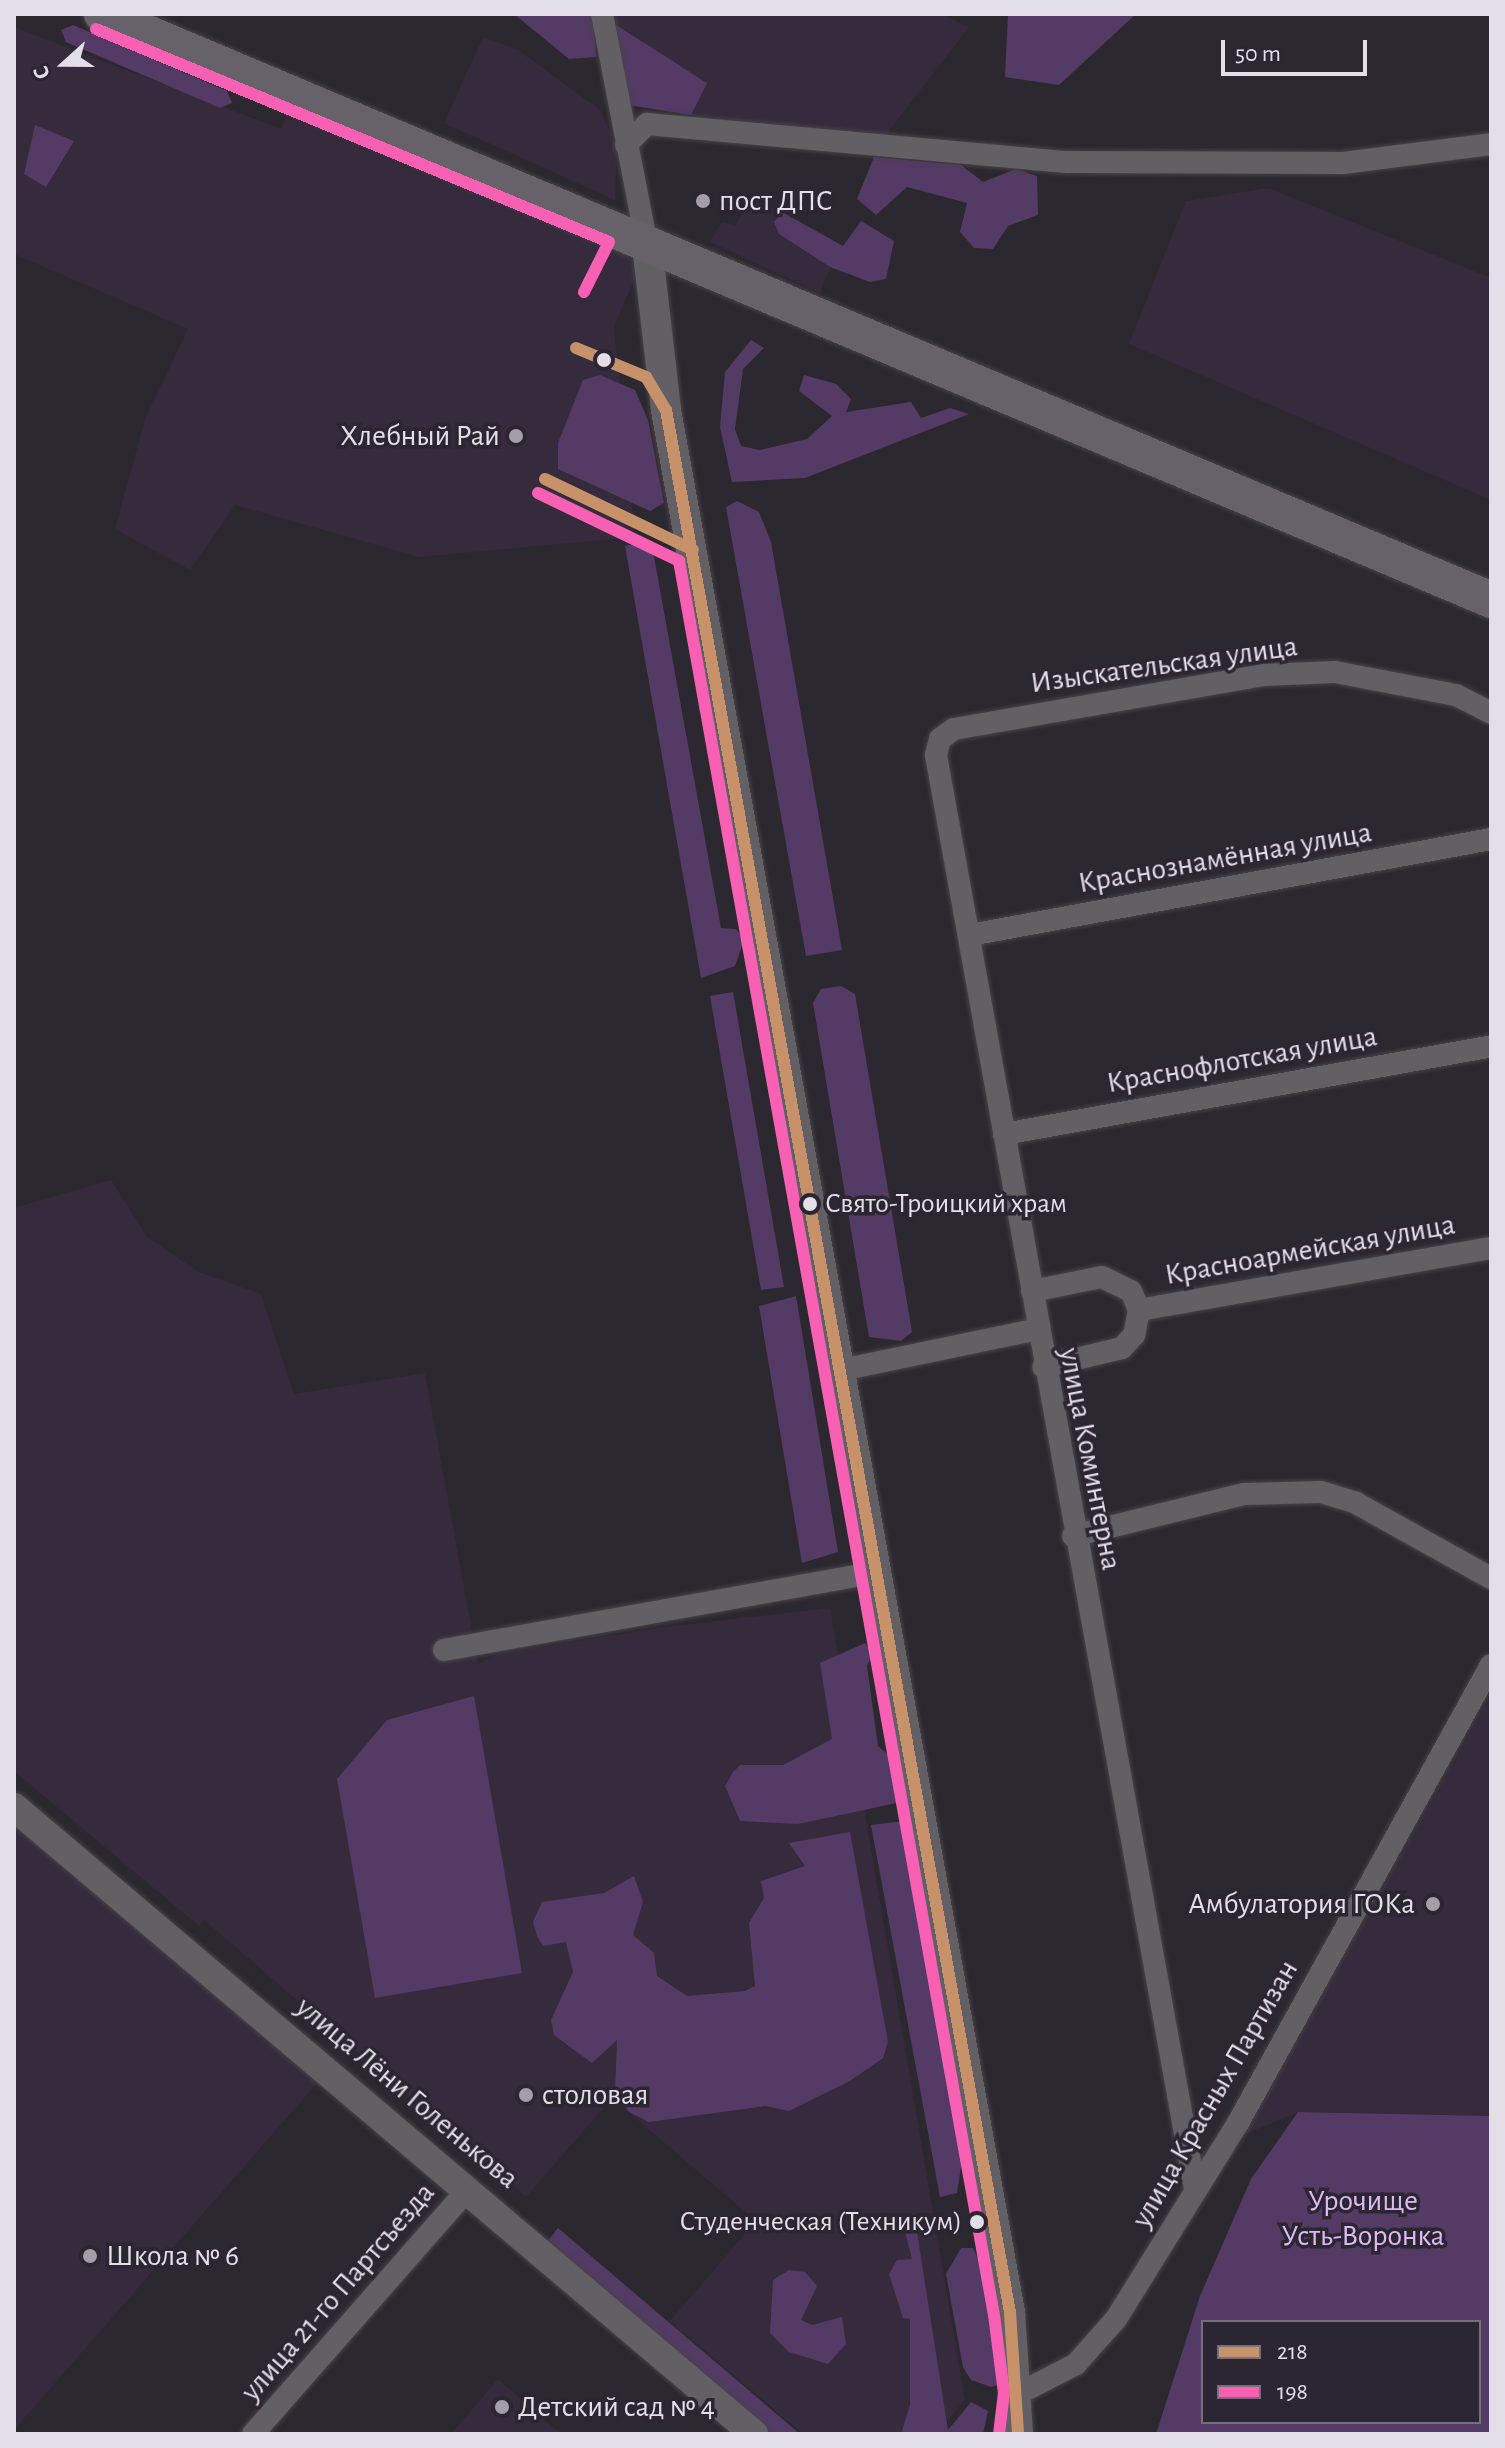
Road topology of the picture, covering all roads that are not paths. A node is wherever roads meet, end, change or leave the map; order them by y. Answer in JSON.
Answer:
{"nodes":[{"id":1,"x":102,"y":14,"type":"edge"},
{"id":2,"x":602,"y":14,"type":"edge"},
{"id":3,"x":1491,"y":144,"type":"edge"},
{"id":4,"x":626,"y":145,"type":"junction"},
{"id":5,"x":647,"y":245,"type":"junction"},
{"id":6,"x":1491,"y":600,"type":"edge"},
{"id":7,"x":1491,"y":713,"type":"edge"},
{"id":8,"x":940,"y":739,"type":"joint"},
{"id":9,"x":1491,"y":839,"type":"edge"},
{"id":10,"x":970,"y":935,"type":"junction"},
{"id":11,"x":1491,"y":1046,"type":"edge"},
{"id":12,"x":1004,"y":1134,"type":"junction"},
{"id":13,"x":1491,"y":1248,"type":"edge"},
{"id":14,"x":1032,"y":1291,"type":"junction"},
{"id":15,"x":1139,"y":1310,"type":"junction"},
{"id":16,"x":1035,"y":1330,"type":"junction"},
{"id":17,"x":1043,"y":1367,"type":"junction"},
{"id":18,"x":841,"y":1370,"type":"junction"},
{"id":19,"x":1073,"y":1536,"type":"junction"},
{"id":20,"x":876,"y":1572,"type":"junction"},
{"id":21,"x":1491,"y":1578,"type":"edge"},
{"id":22,"x":444,"y":1650,"type":"dead end"},
{"id":23,"x":1491,"y":1665,"type":"edge"},
{"id":24,"x":14,"y":1807,"type":"edge"},
{"id":25,"x":468,"y":2189,"type":"junction"},
{"id":26,"x":1195,"y":2189,"type":"junction"},
{"id":27,"x":1020,"y":2393,"type":"junction"},
{"id":28,"x":1016,"y":2433,"type":"edge"},
{"id":29,"x":253,"y":2434,"type":"edge"},
{"id":30,"x":754,"y":2434,"type":"edge"}],
"edges":[{"from":1,"to":5,"type":"highway"},
{"from":2,"to":4,"type":"street"},
{"from":3,"to":4,"type":"street"},
{"from":4,"to":5,"type":"street"},
{"from":5,"to":6,"type":"highway"},
{"from":5,"to":18,"type":"main road"},
{"from":7,"to":8,"type":"street","name":"Изыскательская улица"},
{"from":8,"to":10,"type":"street","name":"улица Коминтерна"},
{"from":9,"to":10,"type":"street","name":"Краснознамённая улица"},
{"from":10,"to":12,"type":"street","name":"улица Коминтерна"},
{"from":11,"to":12,"type":"street","name":"Краснофлотская улица"},
{"from":12,"to":14,"type":"street","name":"улица Коминтерна"},
{"from":13,"to":15,"type":"street","name":"Красноармейская улица"},
{"from":14,"to":15,"type":"street"},
{"from":14,"to":16,"type":"street","name":"улица Коминтерна"},
{"from":15,"to":17,"type":"street"},
{"from":16,"to":17,"type":"street","name":"улица Коминтерна"},
{"from":16,"to":18,"type":"street"},
{"from":17,"to":19,"type":"street","name":"улица Коминтерна"},
{"from":18,"to":20,"type":"main road"},
{"from":19,"to":21,"type":"street"},
{"from":19,"to":26,"type":"street","name":"улица Коминтерна"},
{"from":20,"to":22,"type":"street"},
{"from":20,"to":27,"type":"main road"},
{"from":23,"to":26,"type":"street","name":"улица Красных Партизан"},
{"from":24,"to":25,"type":"street","name":"улица Лёни Голенькова"},
{"from":25,"to":29,"type":"street","name":"улица 21-го Партсъезда"},
{"from":25,"to":30,"type":"street","name":"улица Лёни Голенькова"},
{"from":26,"to":27,"type":"street","name":"улица Красных Партизан"},
{"from":27,"to":28,"type":"main road"}]}
